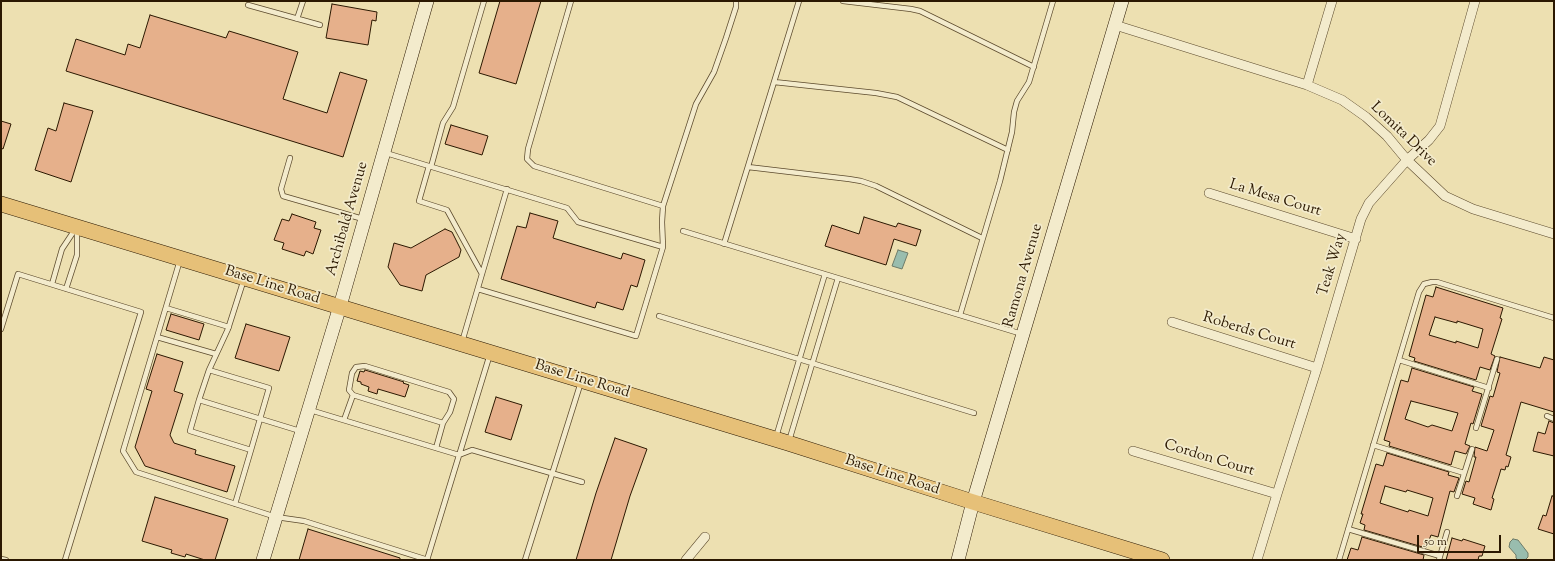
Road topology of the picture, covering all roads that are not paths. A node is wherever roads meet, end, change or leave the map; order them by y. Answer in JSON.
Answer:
{"nodes":[{"id":1,"x":303,"y":1,"type":"edge"},
{"id":2,"x":427,"y":1,"type":"edge"},
{"id":3,"x":484,"y":1,"type":"edge"},
{"id":4,"x":571,"y":1,"type":"edge"},
{"id":5,"x":736,"y":1,"type":"edge"},
{"id":6,"x":798,"y":1,"type":"edge"},
{"id":7,"x":843,"y":1,"type":"edge"},
{"id":8,"x":1053,"y":1,"type":"edge"},
{"id":9,"x":1122,"y":1,"type":"edge"},
{"id":10,"x":1332,"y":1,"type":"edge"},
{"id":11,"x":1476,"y":1,"type":"edge"},
{"id":12,"x":248,"y":5,"type":"dead end"},
{"id":13,"x":298,"y":19,"type":"junction"},
{"id":14,"x":320,"y":25,"type":"dead end"},
{"id":15,"x":1115,"y":25,"type":"junction"},
{"id":16,"x":1034,"y":67,"type":"junction"},
{"id":17,"x":774,"y":82,"type":"junction"},
{"id":18,"x":1307,"y":85,"type":"junction"},
{"id":19,"x":1008,"y":150,"type":"junction"},
{"id":20,"x":384,"y":153,"type":"junction"},
{"id":21,"x":290,"y":158,"type":"dead end"},
{"id":22,"x":1407,"y":160,"type":"junction"},
{"id":23,"x":430,"y":167,"type":"junction"},
{"id":24,"x":748,"y":167,"type":"junction"},
{"id":25,"x":507,"y":189,"type":"junction"},
{"id":26,"x":1209,"y":193,"type":"dead end"},
{"id":27,"x":1,"y":204,"type":"edge"},
{"id":28,"x":663,"y":206,"type":"junction"},
{"id":29,"x":365,"y":220,"type":"junction"},
{"id":30,"x":76,"y":227,"type":"junction"},
{"id":31,"x":683,"y":231,"type":"dead end"},
{"id":32,"x":1554,"y":234,"type":"edge"},
{"id":33,"x":982,"y":238,"type":"junction"},
{"id":34,"x":1356,"y":239,"type":"junction"},
{"id":35,"x":724,"y":244,"type":"junction"},
{"id":36,"x":663,"y":247,"type":"junction"},
{"id":37,"x":181,"y":258,"type":"junction"},
{"id":38,"x":482,"y":274,"type":"junction"},
{"id":39,"x":825,"y":274,"type":"junction"},
{"id":40,"x":244,"y":278,"type":"junction"},
{"id":41,"x":838,"y":278,"type":"junction"},
{"id":42,"x":52,"y":284,"type":"junction"},
{"id":43,"x":478,"y":288,"type":"junction"},
{"id":44,"x":66,"y":289,"type":"junction"},
{"id":45,"x":340,"y":306,"type":"junction"},
{"id":46,"x":166,"y":308,"type":"junction"},
{"id":47,"x":960,"y":315,"type":"junction"},
{"id":48,"x":659,"y":316,"type":"dead end"},
{"id":49,"x":1554,"y":318,"type":"edge"},
{"id":50,"x":1172,"y":322,"type":"dead end"},
{"id":51,"x":229,"y":327,"type":"junction"},
{"id":52,"x":1,"y":328,"type":"edge"},
{"id":53,"x":1023,"y":334,"type":"junction"},
{"id":54,"x":157,"y":336,"type":"junction"},
{"id":55,"x":462,"y":344,"type":"junction"},
{"id":56,"x":491,"y":352,"type":"junction"},
{"id":57,"x":216,"y":354,"type":"junction"},
{"id":58,"x":799,"y":359,"type":"junction"},
{"id":59,"x":1497,"y":359,"type":"dead end"},
{"id":60,"x":1399,"y":360,"type":"junction"},
{"id":61,"x":813,"y":363,"type":"junction"},
{"id":62,"x":1317,"y":368,"type":"junction"},
{"id":63,"x":208,"y":370,"type":"junction"},
{"id":64,"x":581,"y":380,"type":"junction"},
{"id":65,"x":1489,"y":388,"type":"junction"},
{"id":66,"x":353,"y":395,"type":"junction"},
{"id":67,"x":199,"y":400,"type":"junction"},
{"id":68,"x":308,"y":410,"type":"junction"},
{"id":69,"x":974,"y":413,"type":"dead end"},
{"id":70,"x":1547,"y":416,"type":"dead end"},
{"id":71,"x":1554,"y":418,"type":"edge"},
{"id":72,"x":260,"y":419,"type":"junction"},
{"id":73,"x":344,"y":420,"type":"junction"},
{"id":74,"x":443,"y":423,"type":"junction"},
{"id":75,"x":1476,"y":428,"type":"dead end"},
{"id":76,"x":302,"y":431,"type":"junction"},
{"id":77,"x":782,"y":441,"type":"junction"},
{"id":78,"x":1373,"y":445,"type":"junction"},
{"id":79,"x":436,"y":448,"type":"junction"},
{"id":80,"x":1472,"y":449,"type":"dead end"},
{"id":81,"x":252,"y":450,"type":"junction"},
{"id":82,"x":1133,"y":451,"type":"dead end"},
{"id":83,"x":459,"y":455,"type":"junction"},
{"id":84,"x":1464,"y":472,"type":"junction"},
{"id":85,"x":551,"y":473,"type":"junction"},
{"id":86,"x":582,"y":482,"type":"dead end"},
{"id":87,"x":1276,"y":494,"type":"junction"},
{"id":88,"x":1457,"y":496,"type":"dead end"},
{"id":89,"x":973,"y":502,"type":"junction"},
{"id":90,"x":235,"y":504,"type":"junction"},
{"id":91,"x":276,"y":517,"type":"junction"},
{"id":92,"x":1348,"y":528,"type":"junction"},
{"id":93,"x":1447,"y":532,"type":"dead end"},
{"id":94,"x":705,"y":537,"type":"dead end"},
{"id":95,"x":1,"y":558,"type":"edge"},
{"id":96,"x":1439,"y":558,"type":"edge"},
{"id":97,"x":6,"y":560,"type":"edge"},
{"id":98,"x":65,"y":560,"type":"edge"},
{"id":99,"x":263,"y":560,"type":"edge"},
{"id":100,"x":428,"y":560,"type":"edge"},
{"id":101,"x":525,"y":560,"type":"edge"},
{"id":102,"x":686,"y":560,"type":"edge"},
{"id":103,"x":958,"y":560,"type":"edge"},
{"id":104,"x":1162,"y":560,"type":"edge"},
{"id":105,"x":1257,"y":560,"type":"edge"},
{"id":106,"x":1339,"y":560,"type":"edge"}],
"edges":[{"from":1,"to":13,"type":"lane"},
{"from":2,"to":20,"type":"main road","name":"Archibald Avenue"},
{"from":3,"to":23,"type":"lane"},
{"from":4,"to":28,"type":"lane"},
{"from":5,"to":28,"type":"lane"},
{"from":6,"to":17,"type":"lane"},
{"from":7,"to":16,"type":"lane"},
{"from":8,"to":16,"type":"lane"},
{"from":9,"to":15,"type":"main road","name":"Ramona Avenue"},
{"from":10,"to":18,"type":"street"},
{"from":11,"to":22,"type":"street","name":"Teak Way"},
{"from":12,"to":13,"type":"lane"},
{"from":13,"to":14,"type":"lane"},
{"from":15,"to":18,"type":"street","name":"Lomita Drive"},
{"from":15,"to":53,"type":"main road","name":"Ramona Avenue"},
{"from":16,"to":19,"type":"lane"},
{"from":17,"to":19,"type":"lane"},
{"from":17,"to":24,"type":"lane"},
{"from":18,"to":22,"type":"street","name":"Lomita Drive"},
{"from":19,"to":33,"type":"lane"},
{"from":20,"to":23,"type":"lane"},
{"from":20,"to":29,"type":"main road","name":"Archibald Avenue"},
{"from":21,"to":29,"type":"lane"},
{"from":22,"to":32,"type":"street","name":"Lomita Drive"},
{"from":22,"to":34,"type":"street","name":"Teak Way"},
{"from":23,"to":25,"type":"lane"},
{"from":23,"to":38,"type":"lane"},
{"from":24,"to":33,"type":"lane"},
{"from":24,"to":35,"type":"lane"},
{"from":25,"to":36,"type":"lane"},
{"from":25,"to":38,"type":"lane"},
{"from":26,"to":34,"type":"street","name":"La Mesa Court"},
{"from":27,"to":30,"type":"main road","name":"Base Line Road"},
{"from":28,"to":36,"type":"lane"},
{"from":29,"to":45,"type":"main road","name":"Archibald Avenue"},
{"from":30,"to":37,"type":"main road","name":"Base Line Road"},
{"from":30,"to":42,"type":"lane"},
{"from":30,"to":44,"type":"lane"},
{"from":31,"to":35,"type":"lane"},
{"from":33,"to":47,"type":"lane"},
{"from":34,"to":62,"type":"street","name":"Teak Way"},
{"from":35,"to":39,"type":"lane"},
{"from":36,"to":43,"type":"lane"},
{"from":37,"to":40,"type":"main road","name":"Base Line Road"},
{"from":37,"to":46,"type":"lane"},
{"from":38,"to":43,"type":"lane"},
{"from":39,"to":41,"type":"lane"},
{"from":39,"to":58,"type":"lane"},
{"from":40,"to":45,"type":"main road","name":"Base Line Road"},
{"from":40,"to":51,"type":"lane"},
{"from":41,"to":47,"type":"lane"},
{"from":41,"to":61,"type":"lane"},
{"from":42,"to":44,"type":"lane"},
{"from":42,"to":52,"type":"lane"},
{"from":43,"to":55,"type":"lane"},
{"from":44,"to":98,"type":"lane"},
{"from":45,"to":55,"type":"main road","name":"Base Line Road"},
{"from":45,"to":68,"type":"main road","name":"Archibald Avenue"},
{"from":46,"to":51,"type":"lane"},
{"from":46,"to":54,"type":"lane"},
{"from":47,"to":53,"type":"lane"},
{"from":48,"to":58,"type":"lane"},
{"from":49,"to":60,"type":"lane"},
{"from":50,"to":62,"type":"street","name":"Roberds Court"},
{"from":51,"to":57,"type":"lane"},
{"from":53,"to":89,"type":"main road","name":"Ramona Avenue"},
{"from":54,"to":57,"type":"lane"},
{"from":54,"to":90,"type":"lane"},
{"from":55,"to":56,"type":"main road","name":"Base Line Road"},
{"from":56,"to":64,"type":"main road","name":"Base Line Road"},
{"from":56,"to":83,"type":"lane"},
{"from":57,"to":63,"type":"lane"},
{"from":58,"to":61,"type":"lane"},
{"from":58,"to":77,"type":"lane"},
{"from":59,"to":65,"type":"lane"},
{"from":60,"to":65,"type":"lane"},
{"from":60,"to":78,"type":"lane"},
{"from":61,"to":69,"type":"lane"},
{"from":61,"to":77,"type":"lane"},
{"from":62,"to":87,"type":"street","name":"Teak Way"},
{"from":63,"to":67,"type":"lane"},
{"from":63,"to":72,"type":"lane"},
{"from":64,"to":77,"type":"main road","name":"Base Line Road"},
{"from":64,"to":85,"type":"lane"},
{"from":65,"to":75,"type":"lane"},
{"from":66,"to":73,"type":"lane"},
{"from":66,"to":74,"type":"lane"},
{"from":66,"to":74,"type":"lane"},
{"from":67,"to":72,"type":"lane"},
{"from":67,"to":81,"type":"lane"},
{"from":68,"to":73,"type":"lane"},
{"from":68,"to":76,"type":"main road","name":"Archibald Avenue"},
{"from":70,"to":71,"type":"lane"},
{"from":72,"to":76,"type":"lane"},
{"from":72,"to":81,"type":"lane"},
{"from":73,"to":79,"type":"lane"},
{"from":74,"to":79,"type":"lane"},
{"from":76,"to":91,"type":"main road","name":"Archibald Avenue"},
{"from":77,"to":89,"type":"main road","name":"Base Line Road"},
{"from":78,"to":84,"type":"lane"},
{"from":78,"to":92,"type":"lane"},
{"from":79,"to":83,"type":"lane"},
{"from":80,"to":84,"type":"lane"},
{"from":81,"to":90,"type":"lane"},
{"from":82,"to":87,"type":"street","name":"Cordon Court"},
{"from":83,"to":85,"type":"lane"},
{"from":83,"to":100,"type":"lane"},
{"from":84,"to":88,"type":"lane"},
{"from":85,"to":86,"type":"lane"},
{"from":85,"to":101,"type":"lane"},
{"from":87,"to":105,"type":"street","name":"Teak Way"},
{"from":89,"to":103,"type":"main road","name":"Ramona Avenue"},
{"from":89,"to":104,"type":"main road","name":"Base Line Road"},
{"from":90,"to":91,"type":"lane"},
{"from":91,"to":99,"type":"main road","name":"Archibald Avenue"},
{"from":91,"to":100,"type":"lane"},
{"from":92,"to":96,"type":"lane"},
{"from":92,"to":106,"type":"lane"},
{"from":93,"to":96,"type":"lane"},
{"from":94,"to":102,"type":"street"},
{"from":95,"to":97,"type":"lane"}]}
